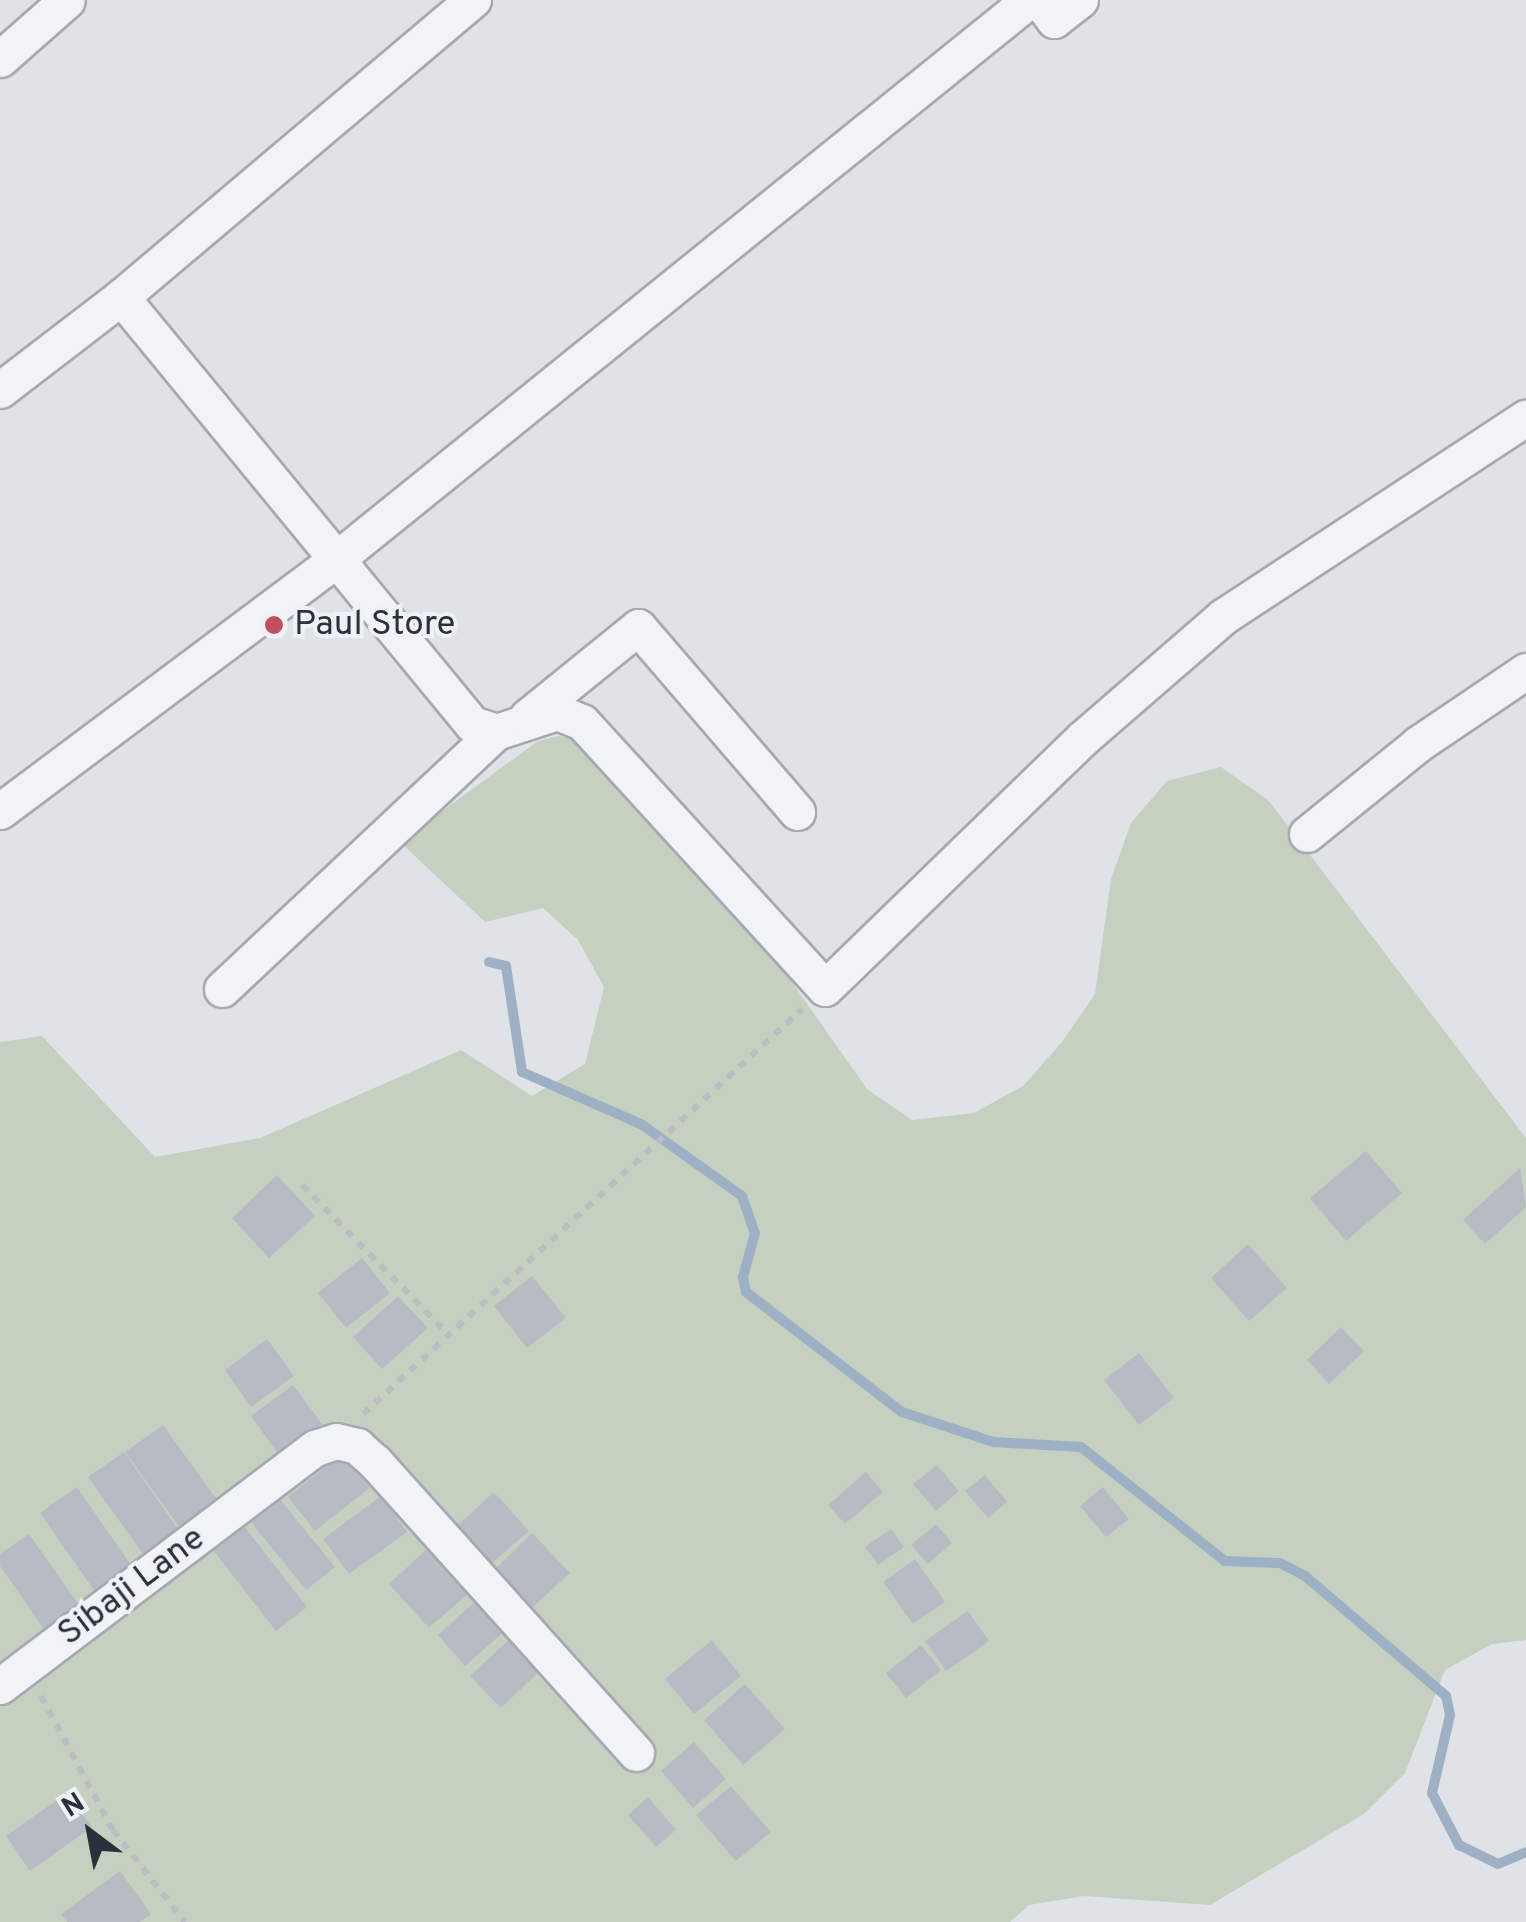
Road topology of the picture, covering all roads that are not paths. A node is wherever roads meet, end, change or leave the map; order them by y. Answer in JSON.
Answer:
{"nodes":[{"id":1,"x":67,"y":0,"type":"edge"},
{"id":2,"x":473,"y":0,"type":"edge"},
{"id":3,"x":1029,"y":0,"type":"edge"},
{"id":4,"x":1039,"y":0,"type":"edge"},
{"id":5,"x":1080,"y":0,"type":"edge"},
{"id":6,"x":0,"y":58,"type":"edge"},
{"id":7,"x":121,"y":297,"type":"junction"},
{"id":8,"x":0,"y":390,"type":"edge"},
{"id":9,"x":1526,"y":418,"type":"edge"},
{"id":10,"x":334,"y":562,"type":"junction"},
{"id":11,"x":1526,"y":670,"type":"edge"},
{"id":12,"x":505,"y":730,"type":"junction"},
{"id":13,"x":0,"y":811,"type":"edge"},
{"id":14,"x":796,"y":812,"type":"dead end"},
{"id":15,"x":1307,"y":834,"type":"dead end"},
{"id":16,"x":222,"y":988,"type":"dead end"},
{"id":17,"x":11,"y":1678,"type":"edge"},
{"id":18,"x":636,"y":1753,"type":"dead end"}],
"edges":[{"from":1,"to":6,"type":"street"},
{"from":2,"to":7,"type":"street"},
{"from":3,"to":10,"type":"street"},
{"from":4,"to":5,"type":"street"},
{"from":7,"to":8,"type":"street"},
{"from":7,"to":10,"type":"street"},
{"from":9,"to":12,"type":"street"},
{"from":10,"to":12,"type":"street"},
{"from":10,"to":13,"type":"street"},
{"from":11,"to":15,"type":"street"},
{"from":12,"to":14,"type":"street"},
{"from":12,"to":16,"type":"street"},
{"from":17,"to":18,"type":"street","name":"Sibaji Lane"}]}
